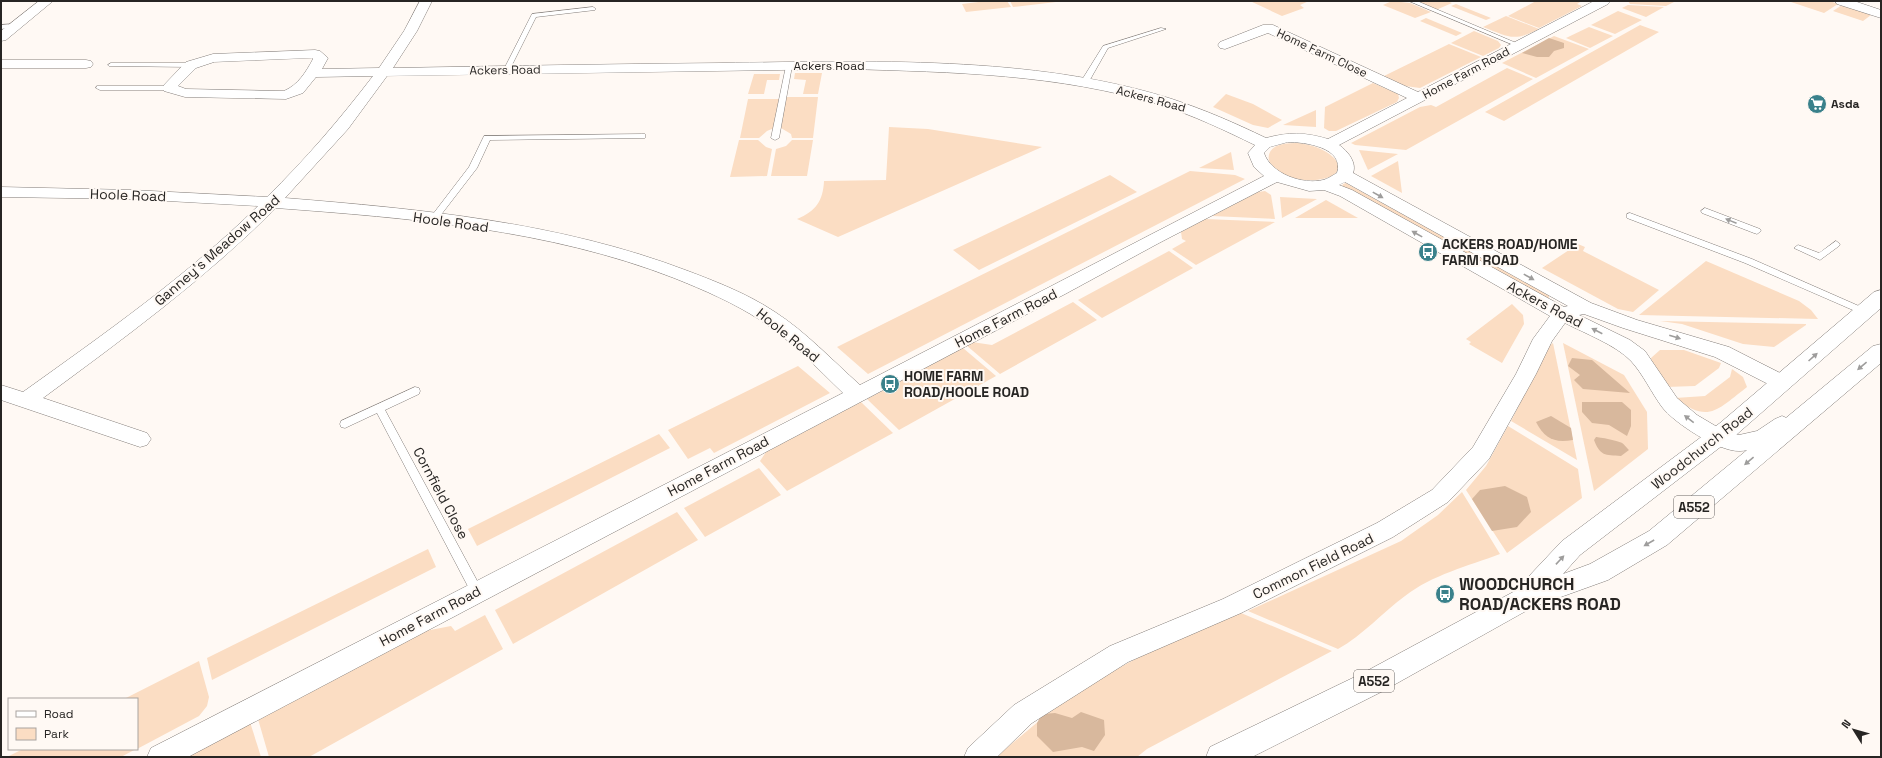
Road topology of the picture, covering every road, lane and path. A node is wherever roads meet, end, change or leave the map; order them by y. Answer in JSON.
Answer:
{"nodes":[{"id":1,"x":47,"y":1,"type":"edge"},
{"id":2,"x":426,"y":1,"type":"edge"},
{"id":3,"x":1412,"y":1,"type":"edge"},
{"id":4,"x":1604,"y":1,"type":"edge"},
{"id":5,"x":1841,"y":1,"type":"edge"},
{"id":6,"x":593,"y":9,"type":"dead end"},
{"id":7,"x":1881,"y":14,"type":"edge"},
{"id":8,"x":8,"y":26,"type":"edge"},
{"id":9,"x":1163,"y":29,"type":"dead end"},
{"id":10,"x":1,"y":36,"type":"edge"},
{"id":11,"x":1224,"y":45,"type":"dead end"},
{"id":12,"x":1518,"y":45,"type":"junction"},
{"id":13,"x":1,"y":64,"type":"edge"},
{"id":14,"x":45,"y":64,"type":"junction"},
{"id":15,"x":86,"y":64,"type":"dead end"},
{"id":16,"x":111,"y":65,"type":"dead end"},
{"id":17,"x":191,"y":65,"type":"junction"},
{"id":18,"x":789,"y":66,"type":"junction"},
{"id":19,"x":507,"y":69,"type":"junction"},
{"id":20,"x":383,"y":72,"type":"junction"},
{"id":21,"x":312,"y":73,"type":"junction"},
{"id":22,"x":30,"y":75,"type":"dead end"},
{"id":23,"x":1084,"y":83,"type":"junction"},
{"id":24,"x":100,"y":88,"type":"dead end"},
{"id":25,"x":169,"y":88,"type":"junction"},
{"id":26,"x":1419,"y":98,"type":"junction"},
{"id":27,"x":642,"y":136,"type":"dead end"},
{"id":28,"x":775,"y":138,"type":"dead end"},
{"id":29,"x":1264,"y":143,"type":"junction"},
{"id":30,"x":1328,"y":145,"type":"junction"},
{"id":31,"x":1344,"y":175,"type":"junction"},
{"id":32,"x":1275,"y":177,"type":"junction"},
{"id":33,"x":1325,"y":185,"type":"junction"},
{"id":34,"x":1,"y":192,"type":"edge"},
{"id":35,"x":273,"y":202,"type":"junction"},
{"id":36,"x":1705,"y":211,"type":"dead end"},
{"id":37,"x":1630,"y":216,"type":"dead end"},
{"id":38,"x":434,"y":218,"type":"junction"},
{"id":39,"x":1757,"y":231,"type":"dead end"},
{"id":40,"x":1836,"y":244,"type":"dead end"},
{"id":41,"x":1798,"y":248,"type":"dead end"},
{"id":42,"x":1881,"y":298,"type":"edge"},
{"id":43,"x":1584,"y":307,"type":"junction"},
{"id":44,"x":1873,"y":312,"type":"edge"},
{"id":45,"x":1562,"y":314,"type":"junction"},
{"id":46,"x":1655,"y":330,"type":"junction"},
{"id":47,"x":1881,"y":350,"type":"edge"},
{"id":48,"x":1638,"y":356,"type":"junction"},
{"id":49,"x":1844,"y":382,"type":"junction"},
{"id":50,"x":1783,"y":383,"type":"junction"},
{"id":51,"x":415,"y":391,"type":"dead end"},
{"id":52,"x":1,"y":392,"type":"edge"},
{"id":53,"x":857,"y":394,"type":"junction"},
{"id":54,"x":26,"y":400,"type":"junction"},
{"id":55,"x":379,"y":408,"type":"junction"},
{"id":56,"x":345,"y":424,"type":"dead end"},
{"id":57,"x":1717,"y":437,"type":"junction"},
{"id":58,"x":140,"y":439,"type":"dead end"},
{"id":59,"x":477,"y":592,"type":"junction"},
{"id":60,"x":1524,"y":599,"type":"junction"},
{"id":61,"x":161,"y":757,"type":"edge"},
{"id":62,"x":978,"y":757,"type":"edge"},
{"id":63,"x":1221,"y":757,"type":"edge"}],
"edges":[{"from":1,"to":8,"type":"street"},
{"from":2,"to":20,"type":"street","name":"Ganney's Meadow Road"},
{"from":3,"to":12,"type":"lane"},
{"from":4,"to":12,"type":"street","name":"Home Farm Road"},
{"from":5,"to":7,"type":"street"},
{"from":6,"to":19,"type":"lane"},
{"from":8,"to":10,"type":"street"},
{"from":9,"to":23,"type":"lane"},
{"from":11,"to":26,"type":"street","name":"Home Farm Close"},
{"from":12,"to":26,"type":"street","name":"Home Farm Road"},
{"from":13,"to":14,"type":"street"},
{"from":14,"to":15,"type":"street"},
{"from":14,"to":22,"type":"street"},
{"from":16,"to":17,"type":"lane"},
{"from":17,"to":21,"type":"street"},
{"from":17,"to":25,"type":"street"},
{"from":18,"to":19,"type":"street","name":"Ackers Road"},
{"from":18,"to":23,"type":"street","name":"Ackers Road"},
{"from":18,"to":28,"type":"lane"},
{"from":19,"to":20,"type":"street","name":"Ackers Road"},
{"from":20,"to":21,"type":"street"},
{"from":20,"to":35,"type":"street","name":"Ganney's Meadow Road"},
{"from":21,"to":25,"type":"street"},
{"from":23,"to":29,"type":"street","name":"Ackers Road"},
{"from":24,"to":25,"type":"lane"},
{"from":26,"to":30,"type":"street","name":"Home Farm Road"},
{"from":27,"to":38,"type":"lane"},
{"from":29,"to":30,"type":"street"},
{"from":29,"to":32,"type":"street"},
{"from":30,"to":31,"type":"street"},
{"from":31,"to":33,"type":"street"},
{"from":31,"to":43,"type":"street","name":"Ackers Road","one_way":true},
{"from":32,"to":33,"type":"street"},
{"from":32,"to":53,"type":"street","name":"Home Farm Road"},
{"from":45,"to":33,"type":"street","name":"Ackers Road","one_way":true},
{"from":34,"to":35,"type":"street","name":"Hoole Road"},
{"from":35,"to":38,"type":"street","name":"Hoole Road"},
{"from":35,"to":54,"type":"street","name":"Ganney's Meadow Road"},
{"from":39,"to":36,"type":"lane","one_way":true},
{"from":37,"to":44,"type":"lane"},
{"from":38,"to":53,"type":"street","name":"Hoole Road"},
{"from":40,"to":41,"type":"lane"},
{"from":42,"to":44,"type":"main road","name":"Woodchurch Road","number":"A552"},
{"from":43,"to":45,"type":"street"},
{"from":43,"to":46,"type":"street","name":"Ackers Road"},
{"from":50,"to":44,"type":"main road","name":"Woodchurch Road","number":"A552","one_way":true},
{"from":48,"to":45,"type":"street","name":"Ackers Road","one_way":true},
{"from":45,"to":62,"type":"street","name":"Common Field Road"},
{"from":46,"to":48,"type":"street"},
{"from":46,"to":50,"type":"street","name":"Ackers Road","one_way":true},
{"from":47,"to":49,"type":"main road","name":"Woodchurch Road","number":"A552","one_way":true},
{"from":57,"to":48,"type":"street","name":"Ackers Road","one_way":true},
{"from":49,"to":57,"type":"street","name":"Ackers Road"},
{"from":49,"to":60,"type":"main road","name":"Woodchurch Road","number":"A552","one_way":true},
{"from":50,"to":57,"type":"main road","name":"Woodchurch Road","number":"A552"},
{"from":51,"to":55,"type":"lane"},
{"from":52,"to":54,"type":"street"},
{"from":53,"to":59,"type":"street","name":"Home Farm Road"},
{"from":54,"to":58,"type":"street"},
{"from":55,"to":56,"type":"lane"},
{"from":55,"to":59,"type":"lane","name":"Cornfield Close"},
{"from":60,"to":57,"type":"main road","name":"Woodchurch Road","number":"A552","one_way":true},
{"from":59,"to":61,"type":"street","name":"Home Farm Road"},
{"from":60,"to":63,"type":"main road","name":"Woodchurch Road","number":"A552"}]}
